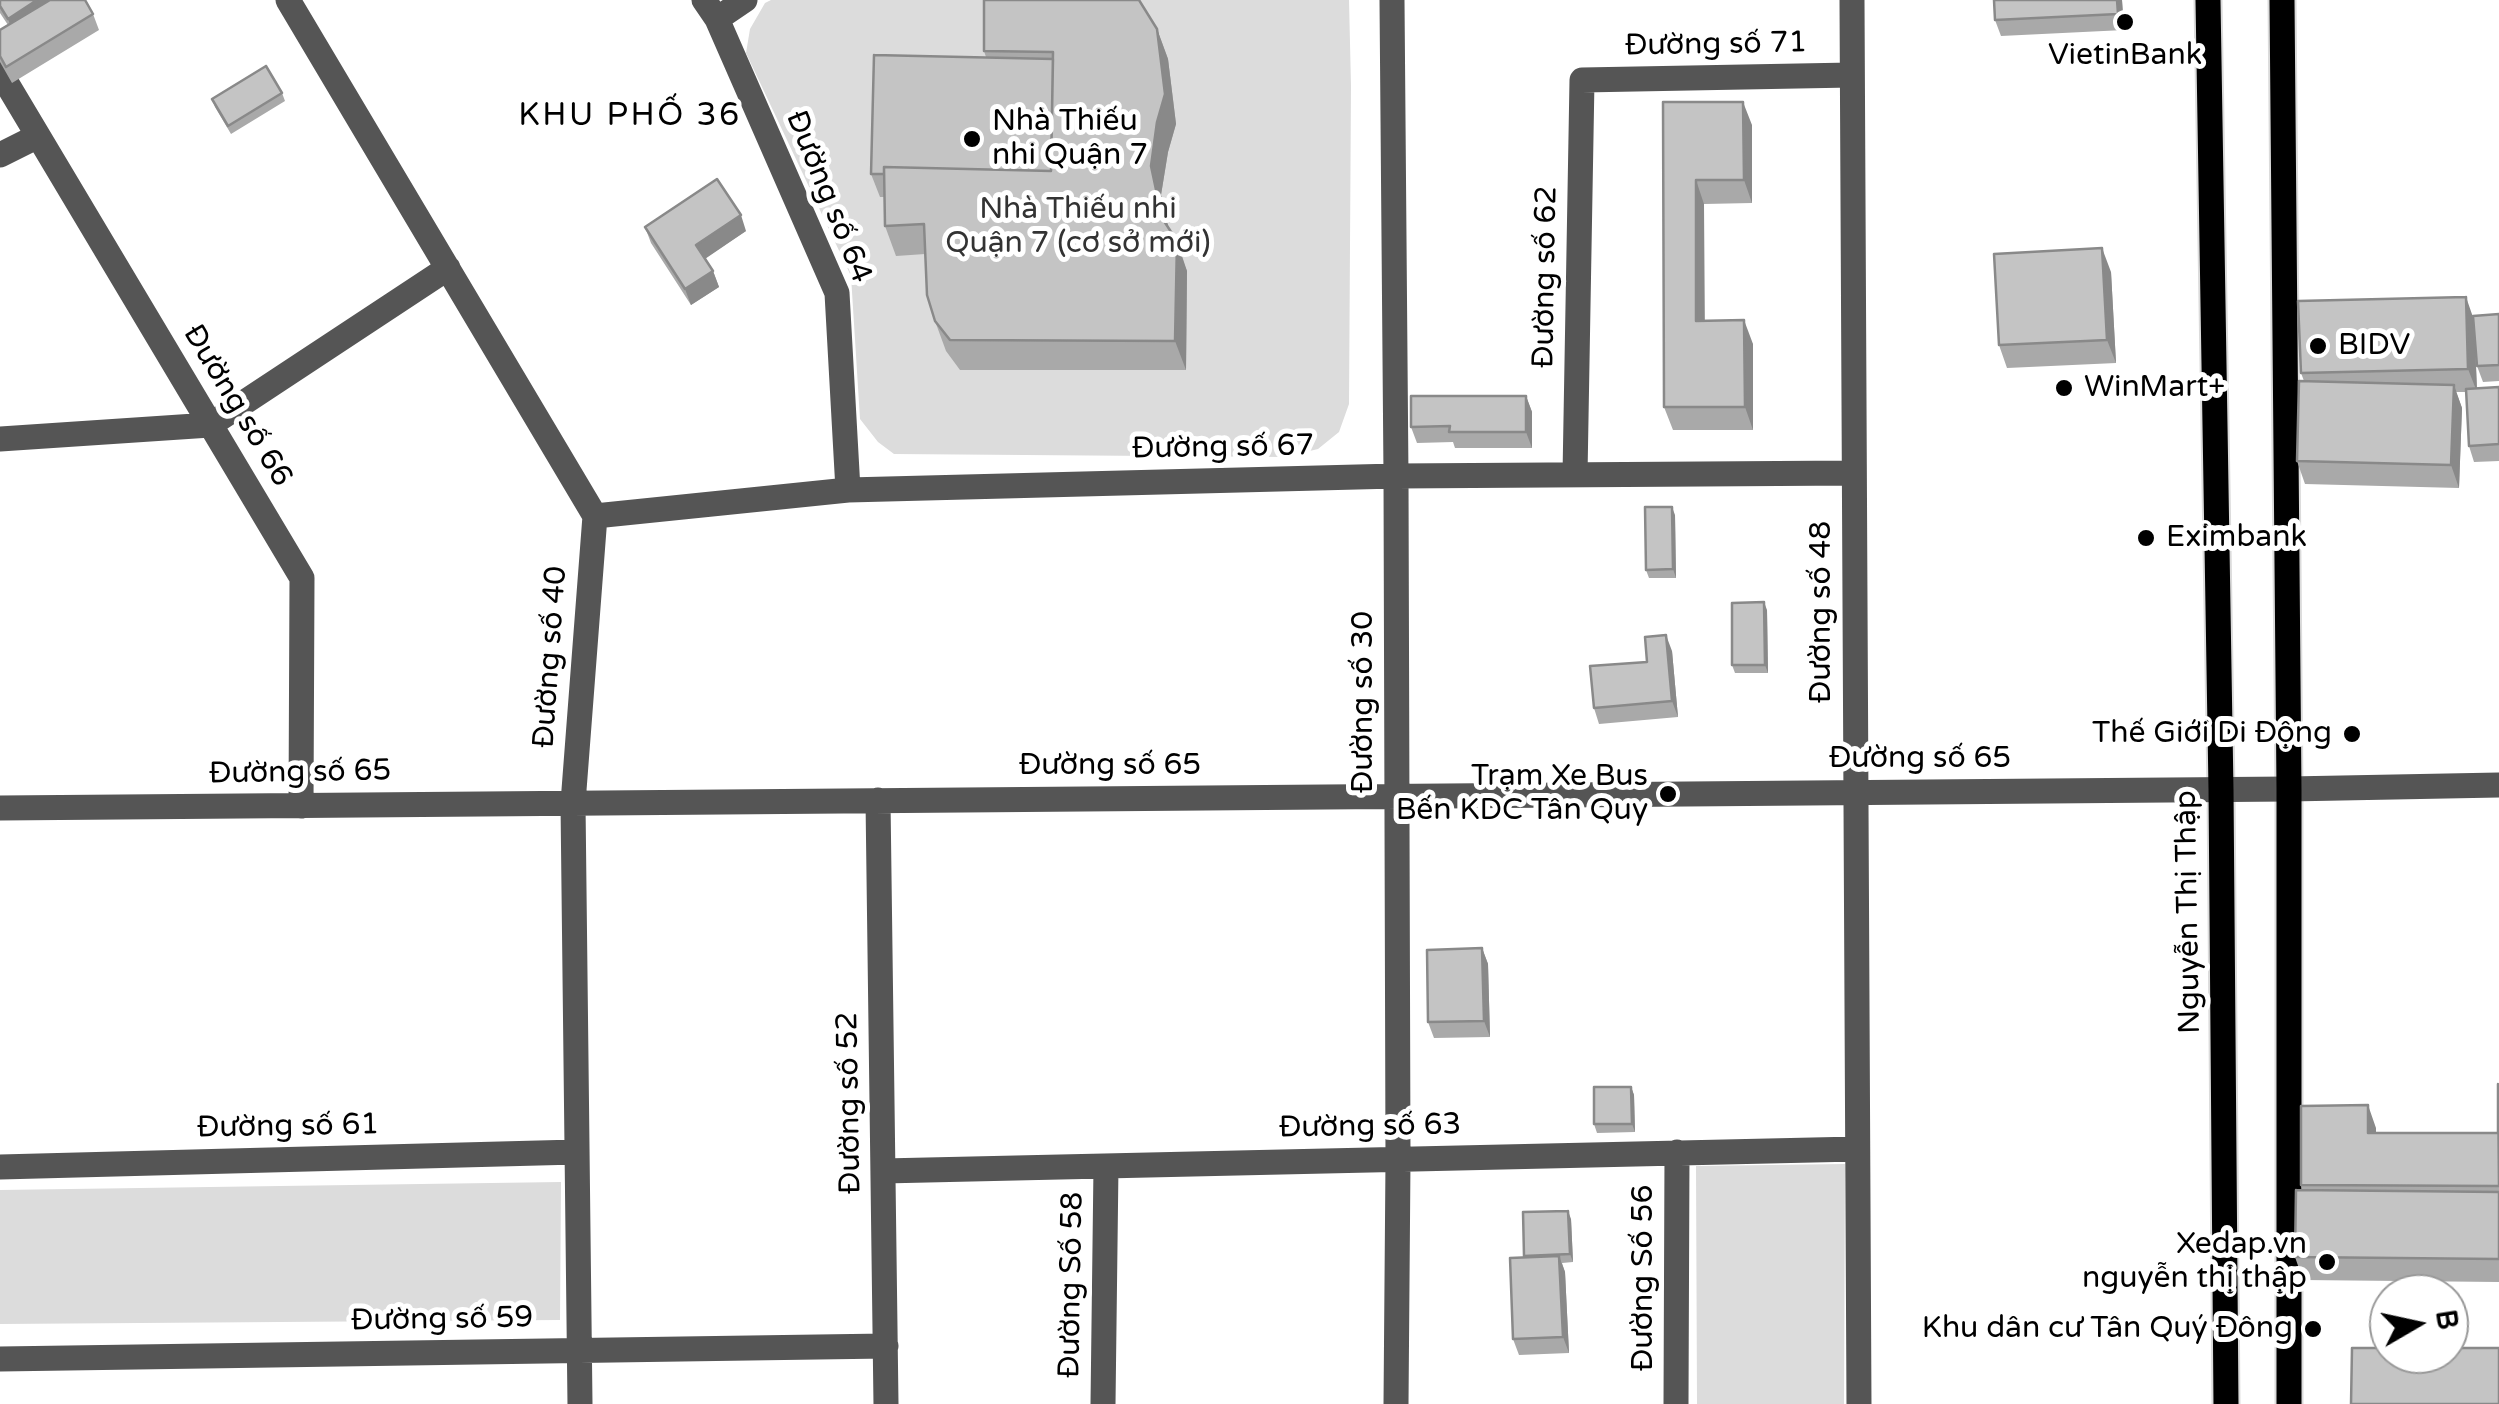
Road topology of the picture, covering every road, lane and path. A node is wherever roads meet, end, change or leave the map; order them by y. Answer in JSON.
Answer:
{"nodes":[{"id":1,"x":288,"y":0,"type":"edge"},
{"id":2,"x":745,"y":0,"type":"edge"},
{"id":3,"x":1392,"y":0,"type":"edge"},
{"id":4,"x":1852,"y":0,"type":"edge"},
{"id":5,"x":2208,"y":0,"type":"edge"},
{"id":6,"x":2282,"y":0,"type":"edge"},
{"id":7,"x":710,"y":10,"type":"edge"},
{"id":8,"x":0,"y":72,"type":"edge"},
{"id":9,"x":1852,"y":75,"type":"junction"},
{"id":10,"x":1582,"y":80,"type":"joint"},
{"id":11,"x":38,"y":136,"type":"junction"},
{"id":12,"x":0,"y":156,"type":"edge"},
{"id":13,"x":448,"y":268,"type":"junction"},
{"id":14,"x":210,"y":425,"type":"junction"},
{"id":15,"x":0,"y":439,"type":"edge"},
{"id":16,"x":1854,"y":473,"type":"junction"},
{"id":17,"x":1575,"y":475,"type":"junction"},
{"id":18,"x":1396,"y":476,"type":"junction"},
{"id":19,"x":848,"y":490,"type":"junction"},
{"id":20,"x":595,"y":516,"type":"junction"},
{"id":21,"x":2499,"y":785,"type":"edge"},
{"id":22,"x":2221,"y":789,"type":"junction"},
{"id":23,"x":2290,"y":789,"type":"junction"},
{"id":24,"x":1856,"y":792,"type":"junction"},
{"id":25,"x":1397,"y":796,"type":"junction"},
{"id":26,"x":878,"y":800,"type":"junction"},
{"id":27,"x":573,"y":803,"type":"junction"},
{"id":28,"x":301,"y":806,"type":"junction"},
{"id":29,"x":0,"y":808,"type":"edge"},
{"id":30,"x":1858,"y":1149,"type":"junction"},
{"id":31,"x":577,"y":1152,"type":"junction"},
{"id":32,"x":1677,"y":1152,"type":"junction"},
{"id":33,"x":1398,"y":1160,"type":"junction"},
{"id":34,"x":1106,"y":1166,"type":"junction"},
{"id":35,"x":0,"y":1167,"type":"edge"},
{"id":36,"x":884,"y":1171,"type":"junction"},
{"id":37,"x":886,"y":1346,"type":"junction"},
{"id":38,"x":579,"y":1350,"type":"junction"},
{"id":39,"x":0,"y":1359,"type":"edge"},
{"id":40,"x":580,"y":1404,"type":"edge"},
{"id":41,"x":886,"y":1404,"type":"edge"},
{"id":42,"x":1103,"y":1404,"type":"edge"},
{"id":43,"x":1396,"y":1404,"type":"edge"},
{"id":44,"x":1676,"y":1404,"type":"edge"},
{"id":45,"x":1859,"y":1404,"type":"edge"},
{"id":46,"x":2226,"y":1404,"type":"edge"},
{"id":47,"x":2289,"y":1404,"type":"edge"}],
"edges":[{"from":1,"to":13,"type":"street"},
{"from":2,"to":7,"type":"street"},
{"from":3,"to":18,"type":"street","name":"Đường số 30"},
{"from":4,"to":9,"type":"street","name":"Đường số 48"},
{"from":5,"to":22,"type":"main road","name":"Nguyễn Thị Thập"},
{"from":6,"to":23,"type":"main road"},
{"from":7,"to":19,"type":"street","name":"Đường số 64"},
{"from":8,"to":11,"type":"street","name":"Đường số 66"},
{"from":9,"to":10,"type":"street","name":"Đường số 71"},
{"from":9,"to":16,"type":"street","name":"Đường số 48"},
{"from":10,"to":17,"type":"street","name":"Đường số 62"},
{"from":11,"to":12,"type":"street"},
{"from":11,"to":14,"type":"street","name":"Đường số 66"},
{"from":13,"to":14,"type":"street"},
{"from":13,"to":20,"type":"street"},
{"from":14,"to":15,"type":"street"},
{"from":14,"to":28,"type":"street","name":"Đường số 66"},
{"from":16,"to":17,"type":"street","name":"Đường số 67"},
{"from":16,"to":24,"type":"street","name":"Đường số 48"},
{"from":17,"to":18,"type":"street","name":"Đường số 67"},
{"from":18,"to":19,"type":"street","name":"Đường số 67"},
{"from":18,"to":25,"type":"street","name":"Đường số 30"},
{"from":19,"to":20,"type":"street","name":"Đường số 67"},
{"from":20,"to":27,"type":"street","name":"Đường số 40"},
{"from":21,"to":23,"type":"street","name":"Đường số 65"},
{"from":22,"to":23,"type":"street","name":"Đường số 65"},
{"from":22,"to":24,"type":"street","name":"Đường số 65"},
{"from":22,"to":46,"type":"main road","name":"Nguyễn Thị Thập"},
{"from":23,"to":47,"type":"main road"},
{"from":24,"to":25,"type":"street","name":"Đường số 65"},
{"from":24,"to":30,"type":"street","name":"Đường số 48"},
{"from":25,"to":26,"type":"street","name":"Đường số 65"},
{"from":25,"to":33,"type":"street","name":"Đường số 30"},
{"from":26,"to":27,"type":"street","name":"Đường số 65"},
{"from":26,"to":36,"type":"street","name":"Đường số 52"},
{"from":27,"to":28,"type":"street","name":"Đường số 65"},
{"from":27,"to":31,"type":"street","name":"Đường số 40"},
{"from":28,"to":29,"type":"street","name":"Đường số 65"},
{"from":30,"to":32,"type":"street","name":"Đường số 63"},
{"from":30,"to":45,"type":"street","name":"Đường số 48"},
{"from":31,"to":35,"type":"street","name":"Đường số 61"},
{"from":31,"to":38,"type":"street","name":"Đường số 40"},
{"from":32,"to":33,"type":"street","name":"Đường số 63"},
{"from":32,"to":44,"type":"street","name":"Đường Số 56"},
{"from":33,"to":34,"type":"street","name":"Đường số 63"},
{"from":33,"to":43,"type":"street","name":"Đường số 30"},
{"from":34,"to":36,"type":"street","name":"Đường số 63"},
{"from":34,"to":42,"type":"street","name":"Đường Số 58"},
{"from":36,"to":37,"type":"street","name":"Đường số 52"},
{"from":37,"to":38,"type":"street","name":"Đường số 59"},
{"from":37,"to":41,"type":"street","name":"Đường số 52"},
{"from":38,"to":39,"type":"street","name":"Đường số 59"},
{"from":38,"to":40,"type":"street","name":"Đường số 40"}]}
